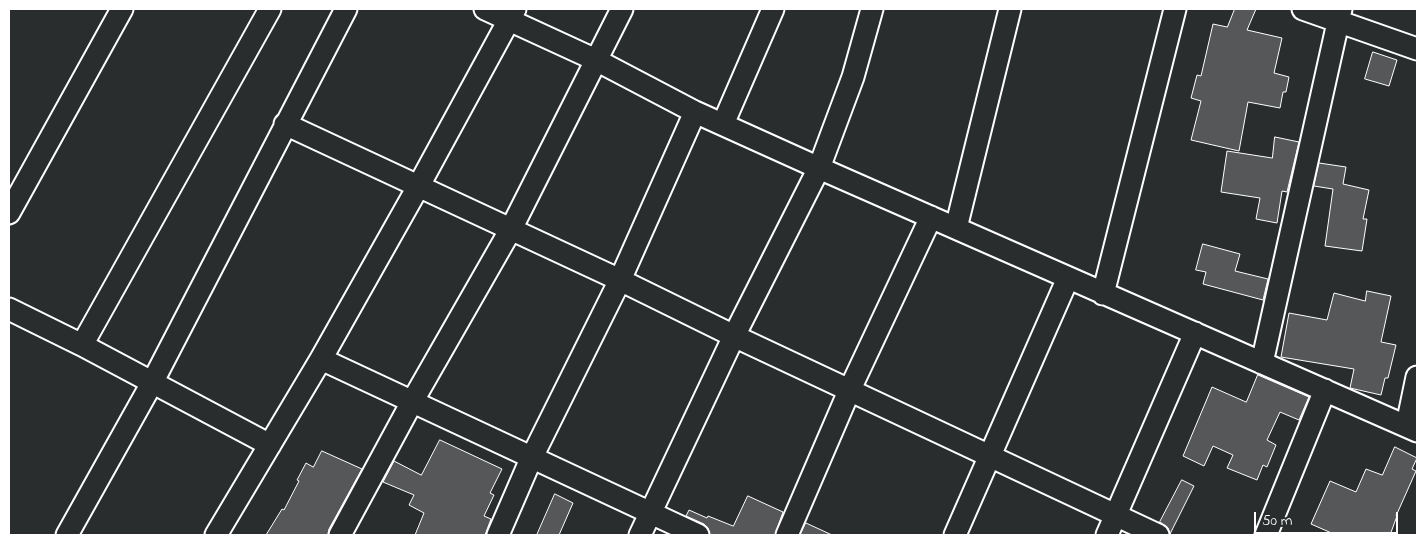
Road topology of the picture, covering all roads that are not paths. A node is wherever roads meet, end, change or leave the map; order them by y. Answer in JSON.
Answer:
{"nodes":[{"id":1,"x":122,"y":9,"type":"edge"},
{"id":2,"x":270,"y":9,"type":"edge"},
{"id":3,"x":346,"y":9,"type":"edge"},
{"id":4,"x":485,"y":9,"type":"edge"},
{"id":5,"x":622,"y":9,"type":"edge"},
{"id":6,"x":773,"y":9,"type":"edge"},
{"id":7,"x":872,"y":9,"type":"edge"},
{"id":8,"x":1010,"y":9,"type":"edge"},
{"id":9,"x":1175,"y":9,"type":"edge"},
{"id":10,"x":1303,"y":9,"type":"edge"},
{"id":11,"x":512,"y":14,"type":"edge"},
{"id":12,"x":1339,"y":15,"type":"edge"},
{"id":13,"x":1417,"y":49,"type":"edge"},
{"id":14,"x":596,"y":60,"type":"junction"},
{"id":15,"x":695,"y":112,"type":"junction"},
{"id":16,"x":285,"y":124,"type":"junction"},
{"id":17,"x":722,"y":124,"type":"junction"},
{"id":18,"x":819,"y":168,"type":"junction"},
{"id":19,"x":418,"y":187,"type":"junction"},
{"id":20,"x":9,"y":213,"type":"edge"},
{"id":21,"x":930,"y":217,"type":"junction"},
{"id":22,"x":956,"y":228,"type":"junction"},
{"id":23,"x":511,"y":229,"type":"junction"},
{"id":24,"x":1068,"y":278,"type":"junction"},
{"id":25,"x":620,"y":280,"type":"junction"},
{"id":26,"x":1103,"y":294,"type":"junction"},
{"id":27,"x":9,"y":308,"type":"edge"},
{"id":28,"x":1195,"y":333,"type":"junction"},
{"id":29,"x":734,"y":336,"type":"junction"},
{"id":30,"x":82,"y":345,"type":"junction"},
{"id":31,"x":320,"y":359,"type":"junction"},
{"id":32,"x":1262,"y":363,"type":"junction"},
{"id":33,"x":1417,"y":376,"type":"edge"},
{"id":34,"x":152,"y":383,"type":"junction"},
{"id":35,"x":850,"y":389,"type":"junction"},
{"id":36,"x":1325,"y":390,"type":"junction"},
{"id":37,"x":412,"y":402,"type":"junction"},
{"id":38,"x":1412,"y":428,"type":"edge"},
{"id":39,"x":270,"y":444,"type":"junction"},
{"id":40,"x":990,"y":456,"type":"junction"},
{"id":41,"x":531,"y":459,"type":"junction"},
{"id":42,"x":650,"y":513,"type":"junction"},
{"id":43,"x":1116,"y":516,"type":"junction"},
{"id":44,"x":67,"y":535,"type":"edge"},
{"id":45,"x":216,"y":535,"type":"edge"},
{"id":46,"x":340,"y":535,"type":"edge"},
{"id":47,"x":498,"y":535,"type":"edge"},
{"id":48,"x":640,"y":535,"type":"edge"},
{"id":49,"x":698,"y":535,"type":"edge"},
{"id":50,"x":787,"y":535,"type":"edge"},
{"id":51,"x":954,"y":535,"type":"edge"},
{"id":52,"x":1107,"y":535,"type":"edge"},
{"id":53,"x":1158,"y":535,"type":"edge"},
{"id":54,"x":1266,"y":535,"type":"edge"}],
"edges":[{"from":1,"to":20,"type":"street"},
{"from":2,"to":30,"type":"street"},
{"from":3,"to":16,"type":"street"},
{"from":4,"to":11,"type":"street"},
{"from":5,"to":14,"type":"street"},
{"from":6,"to":17,"type":"street"},
{"from":7,"to":18,"type":"street"},
{"from":8,"to":22,"type":"street"},
{"from":9,"to":26,"type":"street"},
{"from":10,"to":12,"type":"street"},
{"from":11,"to":14,"type":"street"},
{"from":11,"to":19,"type":"street"},
{"from":12,"to":13,"type":"street"},
{"from":12,"to":32,"type":"street"},
{"from":14,"to":15,"type":"street"},
{"from":14,"to":23,"type":"street"},
{"from":15,"to":17,"type":"street"},
{"from":15,"to":25,"type":"street"},
{"from":16,"to":19,"type":"street"},
{"from":16,"to":34,"type":"street"},
{"from":17,"to":18,"type":"street"},
{"from":18,"to":21,"type":"street"},
{"from":18,"to":29,"type":"street"},
{"from":19,"to":23,"type":"street"},
{"from":19,"to":31,"type":"street"},
{"from":21,"to":22,"type":"street"},
{"from":21,"to":35,"type":"street"},
{"from":22,"to":24,"type":"street"},
{"from":23,"to":25,"type":"street"},
{"from":23,"to":37,"type":"street"},
{"from":24,"to":26,"type":"street"},
{"from":24,"to":40,"type":"street"},
{"from":25,"to":29,"type":"street"},
{"from":25,"to":41,"type":"street"},
{"from":26,"to":28,"type":"street"},
{"from":27,"to":30,"type":"street"},
{"from":28,"to":32,"type":"street"},
{"from":28,"to":43,"type":"street"},
{"from":29,"to":35,"type":"street"},
{"from":29,"to":42,"type":"street"},
{"from":30,"to":34,"type":"street"},
{"from":31,"to":37,"type":"street"},
{"from":31,"to":39,"type":"street"},
{"from":32,"to":36,"type":"street"},
{"from":33,"to":38,"type":"street"},
{"from":34,"to":39,"type":"street"},
{"from":34,"to":44,"type":"street"},
{"from":35,"to":40,"type":"street"},
{"from":35,"to":50,"type":"street"},
{"from":36,"to":38,"type":"street"},
{"from":36,"to":54,"type":"street"},
{"from":37,"to":41,"type":"street"},
{"from":37,"to":46,"type":"street"},
{"from":39,"to":45,"type":"street"},
{"from":40,"to":43,"type":"street"},
{"from":40,"to":51,"type":"street"},
{"from":41,"to":42,"type":"street"},
{"from":41,"to":47,"type":"street"},
{"from":42,"to":48,"type":"street"},
{"from":42,"to":49,"type":"street"},
{"from":43,"to":52,"type":"street"},
{"from":43,"to":53,"type":"street"}]}
